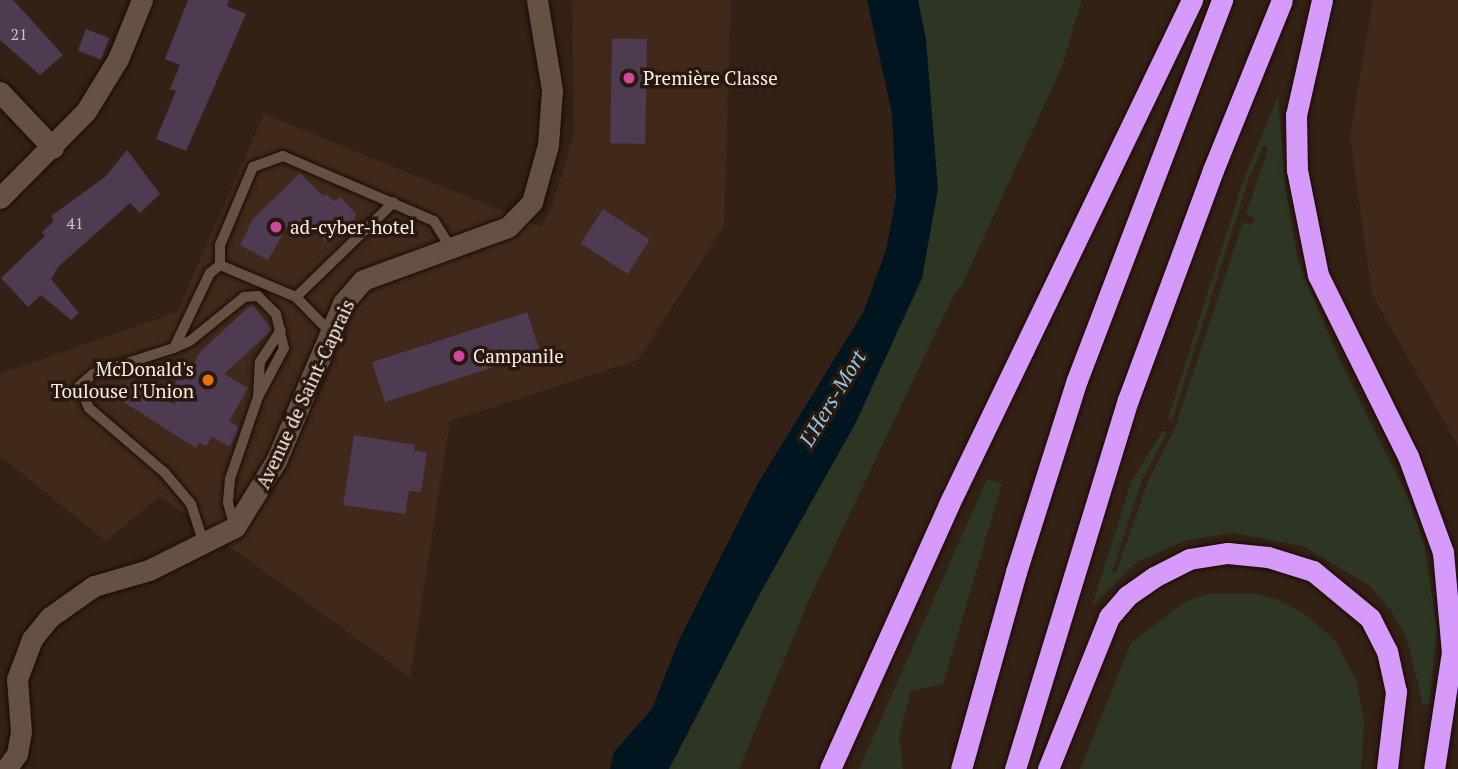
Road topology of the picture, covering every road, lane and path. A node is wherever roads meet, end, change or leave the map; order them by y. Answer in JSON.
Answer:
{"nodes":[{"id":1,"x":142,"y":0,"type":"edge"},
{"id":2,"x":537,"y":0,"type":"edge"},
{"id":3,"x":1192,"y":0,"type":"edge"},
{"id":4,"x":1222,"y":0,"type":"edge"},
{"id":5,"x":1282,"y":0,"type":"edge"},
{"id":6,"x":1322,"y":0,"type":"edge"},
{"id":7,"x":0,"y":92,"type":"edge"},
{"id":8,"x":53,"y":148,"type":"junction"},
{"id":9,"x":0,"y":198,"type":"edge"},
{"id":10,"x":394,"y":202,"type":"junction"},
{"id":11,"x":450,"y":247,"type":"junction"},
{"id":12,"x":220,"y":265,"type":"junction"},
{"id":13,"x":296,"y":296,"type":"junction"},
{"id":14,"x":331,"y":333,"type":"junction"},
{"id":15,"x":174,"y":348,"type":"junction"},
{"id":16,"x":234,"y":527,"type":"junction"},
{"id":17,"x":203,"y":541,"type":"junction"},
{"id":18,"x":6,"y":769,"type":"edge"},
{"id":19,"x":830,"y":769,"type":"edge"},
{"id":20,"x":961,"y":769,"type":"edge"},
{"id":21,"x":1015,"y":769,"type":"edge"},
{"id":22,"x":1048,"y":769,"type":"edge"},
{"id":23,"x":1387,"y":769,"type":"edge"},
{"id":24,"x":1434,"y":769,"type":"edge"}],
"edges":[{"from":1,"to":8,"type":"street"},
{"from":2,"to":11,"type":"street","name":"Avenue de Saint-Caprais"},
{"from":3,"to":19,"type":"highway"},
{"from":4,"to":20,"type":"highway"},
{"from":5,"to":21,"type":"highway"},
{"from":6,"to":24,"type":"highway"},
{"from":7,"to":8,"type":"street"},
{"from":8,"to":9,"type":"street"},
{"from":10,"to":11,"type":"lane"},
{"from":10,"to":12,"type":"lane"},
{"from":10,"to":13,"type":"lane"},
{"from":11,"to":14,"type":"street","name":"Avenue de Saint-Caprais"},
{"from":12,"to":13,"type":"lane"},
{"from":12,"to":15,"type":"lane"},
{"from":13,"to":14,"type":"lane"},
{"from":14,"to":16,"type":"street","name":"Avenue de Saint-Caprais"},
{"from":15,"to":16,"type":"lane"},
{"from":15,"to":17,"type":"lane"},
{"from":16,"to":17,"type":"street"},
{"from":17,"to":18,"type":"street"},
{"from":22,"to":23,"type":"highway"}]}
